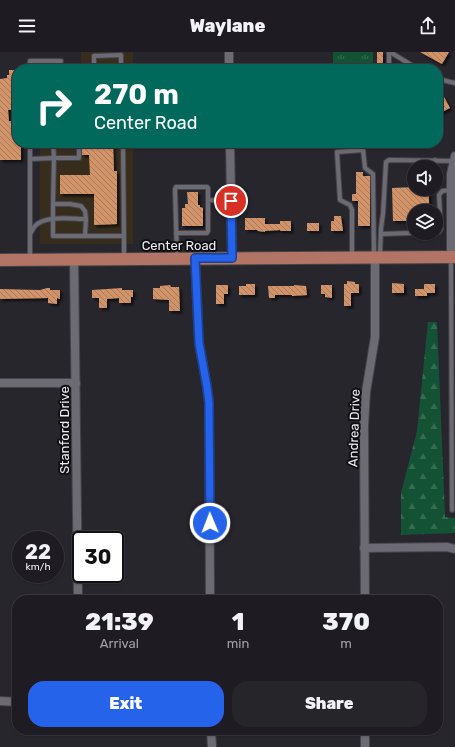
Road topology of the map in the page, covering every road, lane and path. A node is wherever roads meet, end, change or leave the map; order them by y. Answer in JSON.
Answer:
{"nodes":[{"id":1,"x":229,"y":52,"type":"edge"},
{"id":2,"x":390,"y":52,"type":"edge"},
{"id":3,"x":61,"y":61,"type":"dead end"},
{"id":4,"x":30,"y":64,"type":"edge"},
{"id":5,"x":94,"y":64,"type":"edge"},
{"id":6,"x":121,"y":64,"type":"edge"},
{"id":7,"x":229,"y":64,"type":"edge"},
{"id":8,"x":389,"y":64,"type":"edge"},
{"id":9,"x":410,"y":64,"type":"edge"},
{"id":10,"x":443,"y":80,"type":"edge"},
{"id":11,"x":455,"y":83,"type":"edge"},
{"id":12,"x":30,"y":148,"type":"edge"},
{"id":13,"x":53,"y":148,"type":"edge"},
{"id":14,"x":79,"y":148,"type":"edge"},
{"id":15,"x":122,"y":148,"type":"edge"},
{"id":16,"x":230,"y":148,"type":"edge"},
{"id":17,"x":54,"y":158,"type":"junction"},
{"id":18,"x":30,"y":159,"type":"junction"},
{"id":19,"x":455,"y":159,"type":"edge"},
{"id":20,"x":407,"y":160,"type":"edge"},
{"id":21,"x":435,"y":160,"type":"edge"},
{"id":22,"x":452,"y":190,"type":"junction"},
{"id":23,"x":208,"y":200,"type":"junction"},
{"id":24,"x":231,"y":201,"type":"junction"},
{"id":25,"x":53,"y":204,"type":"junction"},
{"id":26,"x":453,"y":217,"type":"edge"},
{"id":27,"x":52,"y":219,"type":"junction"},
{"id":28,"x":86,"y":219,"type":"junction"},
{"id":29,"x":176,"y":233,"type":"junction"},
{"id":30,"x":30,"y":234,"type":"junction"},
{"id":31,"x":381,"y":234,"type":"junction"},
{"id":32,"x":86,"y":236,"type":"junction"},
{"id":33,"x":124,"y":236,"type":"junction"},
{"id":34,"x":352,"y":257,"type":"junction"},
{"id":35,"x":377,"y":257,"type":"junction"},
{"id":36,"x":453,"y":257,"type":"edge"},
{"id":37,"x":195,"y":258,"type":"junction"},
{"id":38,"x":232,"y":258,"type":"junction"},
{"id":39,"x":74,"y":259,"type":"junction"},
{"id":40,"x":124,"y":259,"type":"junction"},
{"id":41,"x":177,"y":259,"type":"junction"},
{"id":42,"x":0,"y":260,"type":"edge"},
{"id":43,"x":30,"y":260,"type":"junction"},
{"id":44,"x":0,"y":382,"type":"edge"},
{"id":45,"x":76,"y":383,"type":"junction"},
{"id":46,"x":453,"y":410,"type":"edge"},
{"id":47,"x":452,"y":510,"type":"dead end"},
{"id":48,"x":364,"y":548,"type":"junction"},
{"id":49,"x":455,"y":548,"type":"edge"},
{"id":50,"x":78,"y":595,"type":"edge"},
{"id":51,"x":210,"y":595,"type":"edge"},
{"id":52,"x":364,"y":595,"type":"edge"},
{"id":53,"x":0,"y":701,"type":"edge"},
{"id":54,"x":12,"y":702,"type":"edge"},
{"id":55,"x":211,"y":735,"type":"edge"},
{"id":56,"x":365,"y":735,"type":"edge"},
{"id":57,"x":212,"y":747,"type":"edge"},
{"id":58,"x":365,"y":747,"type":"edge"}],
"edges":[{"from":1,"to":7,"type":"street"},
{"from":2,"to":8,"type":"lane"},
{"from":2,"to":9,"type":"lane"},
{"from":3,"to":4,"type":"lane"},
{"from":5,"to":6,"type":"lane"},
{"from":10,"to":11,"type":"lane"},
{"from":12,"to":18,"type":"lane"},
{"from":13,"to":17,"type":"lane"},
{"from":14,"to":17,"type":"lane"},
{"from":15,"to":33,"type":"lane"},
{"from":16,"to":24,"type":"street"},
{"from":17,"to":18,"type":"lane"},
{"from":17,"to":25,"type":"lane"},
{"from":18,"to":30,"type":"lane"},
{"from":19,"to":21,"type":"lane"},
{"from":19,"to":22,"type":"street"},
{"from":20,"to":31,"type":"lane"},
{"from":22,"to":26,"type":"street"},
{"from":22,"to":31,"type":"lane"},
{"from":23,"to":24,"type":"lane"},
{"from":23,"to":29,"type":"lane"},
{"from":23,"to":29,"type":"lane"},
{"from":24,"to":38,"type":"street"},
{"from":25,"to":27,"type":"lane"},
{"from":25,"to":28,"type":"lane"},
{"from":26,"to":36,"type":"street"},
{"from":27,"to":28,"type":"lane"},
{"from":27,"to":30,"type":"lane"},
{"from":27,"to":32,"type":"lane"},
{"from":28,"to":32,"type":"lane"},
{"from":29,"to":41,"type":"lane"},
{"from":30,"to":43,"type":"lane"},
{"from":31,"to":35,"type":"lane"},
{"from":32,"to":33,"type":"lane"},
{"from":33,"to":40,"type":"lane"},
{"from":34,"to":35,"type":"main road","name":"Center Road"},
{"from":34,"to":35,"type":"lane"},
{"from":34,"to":38,"type":"main road","name":"Center Road"},
{"from":35,"to":36,"type":"main road","name":"Center Road"},
{"from":35,"to":48,"type":"street","name":"Andrea Drive"},
{"from":36,"to":46,"type":"lane"},
{"from":37,"to":38,"type":"main road","name":"Center Road"},
{"from":37,"to":41,"type":"main road","name":"Center Road"},
{"from":37,"to":51,"type":"street"},
{"from":39,"to":40,"type":"main road","name":"Center Road"},
{"from":39,"to":43,"type":"main road","name":"Center Road"},
{"from":39,"to":45,"type":"street","name":"Stanford Drive"},
{"from":40,"to":41,"type":"main road","name":"Center Road"},
{"from":42,"to":43,"type":"main road","name":"Center Road"},
{"from":44,"to":45,"type":"street"},
{"from":45,"to":50,"type":"street","name":"Stanford Drive"},
{"from":46,"to":47,"type":"lane"},
{"from":48,"to":49,"type":"street"},
{"from":48,"to":52,"type":"street","name":"Andrea Drive"},
{"from":53,"to":54,"type":"street"},
{"from":55,"to":57,"type":"street"},
{"from":56,"to":58,"type":"street"}]}
